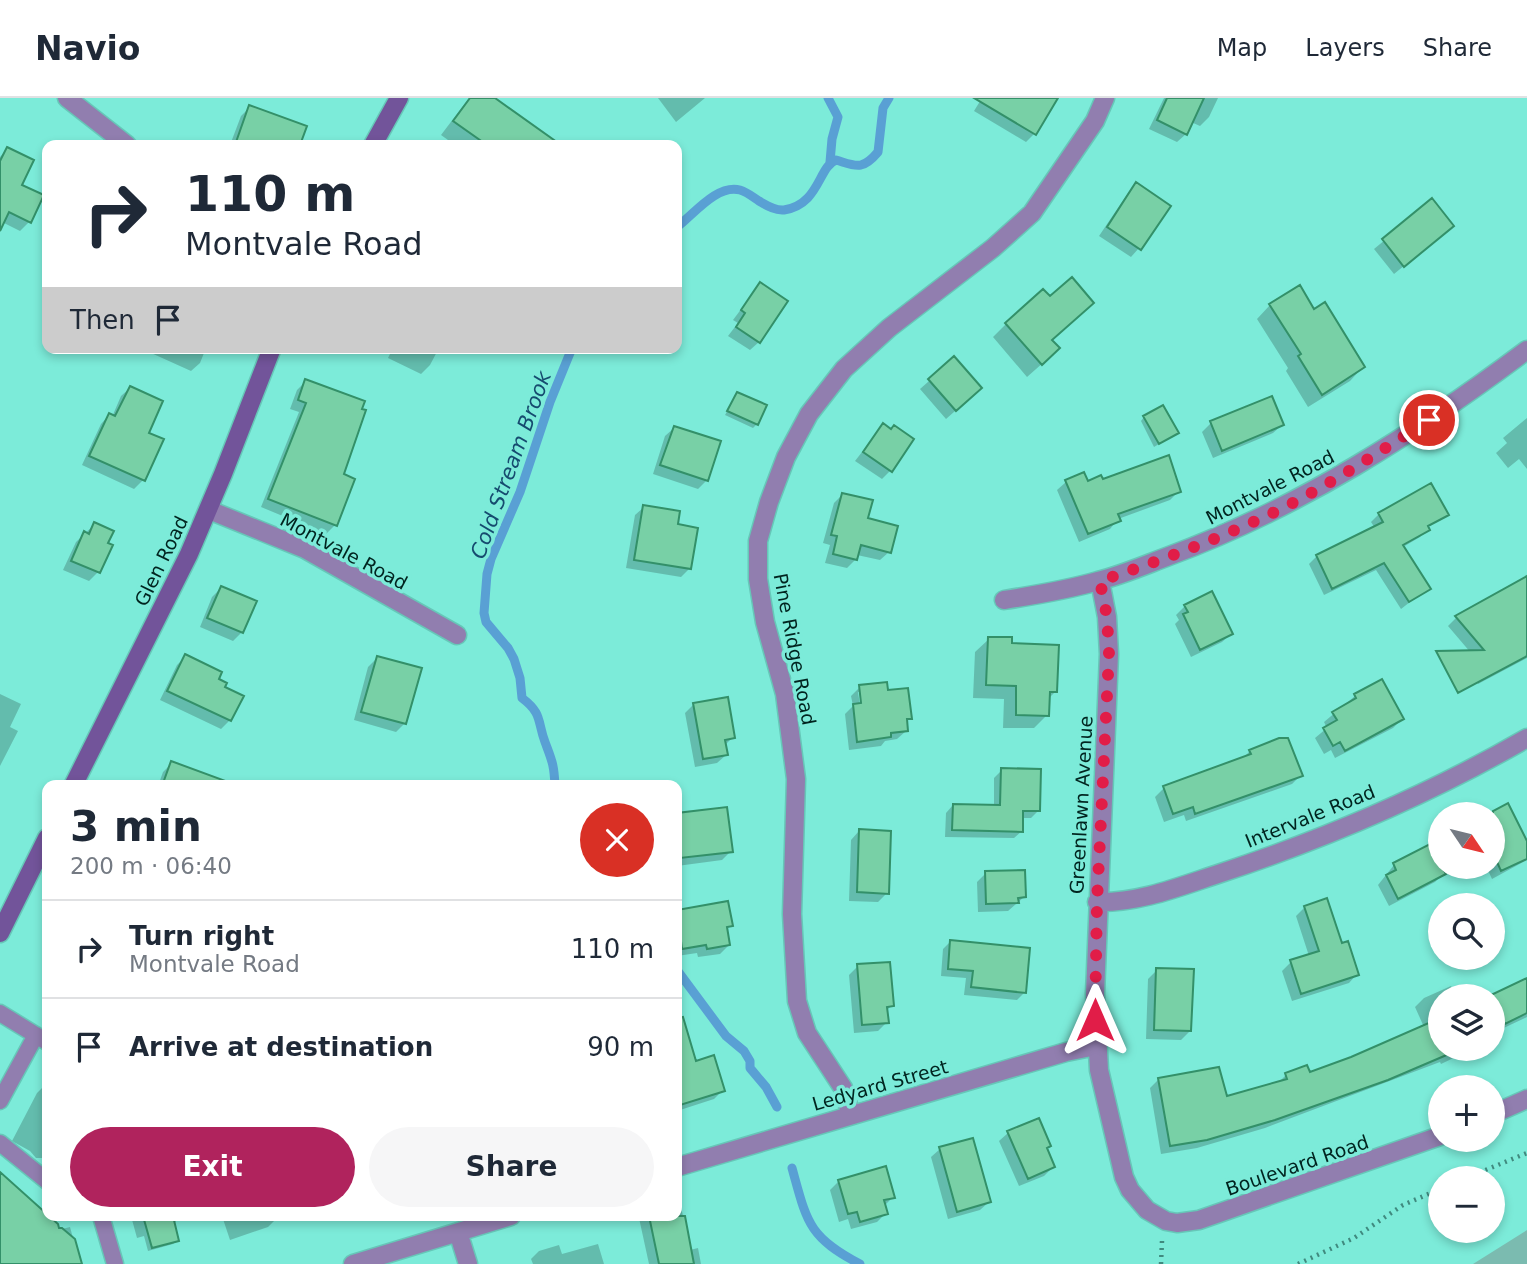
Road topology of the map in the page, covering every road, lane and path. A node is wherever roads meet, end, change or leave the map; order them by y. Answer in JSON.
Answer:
{"nodes":[{"id":1,"x":67,"y":98,"type":"edge"},
{"id":2,"x":399,"y":98,"type":"edge"},
{"id":3,"x":1105,"y":98,"type":"edge"},
{"id":4,"x":121,"y":140,"type":"edge"},
{"id":5,"x":376,"y":140,"type":"edge"},
{"id":6,"x":1527,"y":349,"type":"edge"},
{"id":7,"x":270,"y":354,"type":"edge"},
{"id":8,"x":209,"y":510,"type":"junction"},
{"id":9,"x":1100,"y":581,"type":"junction"},
{"id":10,"x":1004,"y":600,"type":"dead end"},
{"id":11,"x":457,"y":635,"type":"dead end"},
{"id":12,"x":1527,"y":738,"type":"edge"},
{"id":13,"x":77,"y":780,"type":"edge"},
{"id":14,"x":42,"y":848,"type":"edge"},
{"id":15,"x":1097,"y":902,"type":"junction"},
{"id":16,"x":0,"y":933,"type":"edge"},
{"id":17,"x":0,"y":1013,"type":"edge"},
{"id":18,"x":41,"y":1039,"type":"edge"},
{"id":19,"x":1096,"y":1046,"type":"junction"},
{"id":20,"x":1527,"y":1099,"type":"edge"},
{"id":21,"x":0,"y":1101,"type":"edge"},
{"id":22,"x":1505,"y":1109,"type":"edge"},
{"id":23,"x":851,"y":1115,"type":"junction"},
{"id":24,"x":1428,"y":1140,"type":"edge"},
{"id":25,"x":0,"y":1143,"type":"edge"},
{"id":26,"x":1527,"y":1153,"type":"edge"},
{"id":27,"x":682,"y":1166,"type":"edge"},
{"id":28,"x":1495,"y":1166,"type":"edge"},
{"id":29,"x":42,"y":1177,"type":"edge"},
{"id":30,"x":1428,"y":1194,"type":"edge"},
{"id":31,"x":100,"y":1221,"type":"edge"},
{"id":32,"x":494,"y":1221,"type":"edge"},
{"id":33,"x":1166,"y":1221,"type":"joint"},
{"id":34,"x":458,"y":1232,"type":"junction"},
{"id":35,"x":115,"y":1264,"type":"edge"},
{"id":36,"x":354,"y":1264,"type":"edge"},
{"id":37,"x":468,"y":1264,"type":"edge"},
{"id":38,"x":1298,"y":1264,"type":"edge"}],
"edges":[{"from":1,"to":4,"type":"street"},
{"from":2,"to":5,"type":"street"},
{"from":3,"to":23,"type":"street","name":"Pine Ridge Road"},
{"from":6,"to":9,"type":"street","name":"Montvale Road"},
{"from":7,"to":8,"type":"street","name":"Glen Road"},
{"from":8,"to":11,"type":"street","name":"Montvale Road"},
{"from":8,"to":13,"type":"street","name":"Glen Road"},
{"from":9,"to":10,"type":"street","name":"Montvale Road"},
{"from":9,"to":15,"type":"street","name":"Greenlawn Avenue"},
{"from":12,"to":15,"type":"street","name":"Intervale Road"},
{"from":14,"to":16,"type":"street"},
{"from":15,"to":19,"type":"street","name":"Greenlawn Avenue"},
{"from":17,"to":18,"type":"lane"},
{"from":18,"to":21,"type":"lane"},
{"from":19,"to":23,"type":"street","name":"Ledyard Street"},
{"from":19,"to":33,"type":"street","name":"Greenlawn Avenue"},
{"from":20,"to":22,"type":"street"},
{"from":23,"to":27,"type":"street","name":"Ledyard Street"},
{"from":24,"to":33,"type":"street","name":"Boulevard Road"},
{"from":25,"to":29,"type":"lane"},
{"from":26,"to":28,"type":"path"},
{"from":30,"to":38,"type":"path"},
{"from":31,"to":35,"type":"lane"},
{"from":32,"to":34,"type":"street"},
{"from":34,"to":36,"type":"street"},
{"from":34,"to":37,"type":"street"}]}
